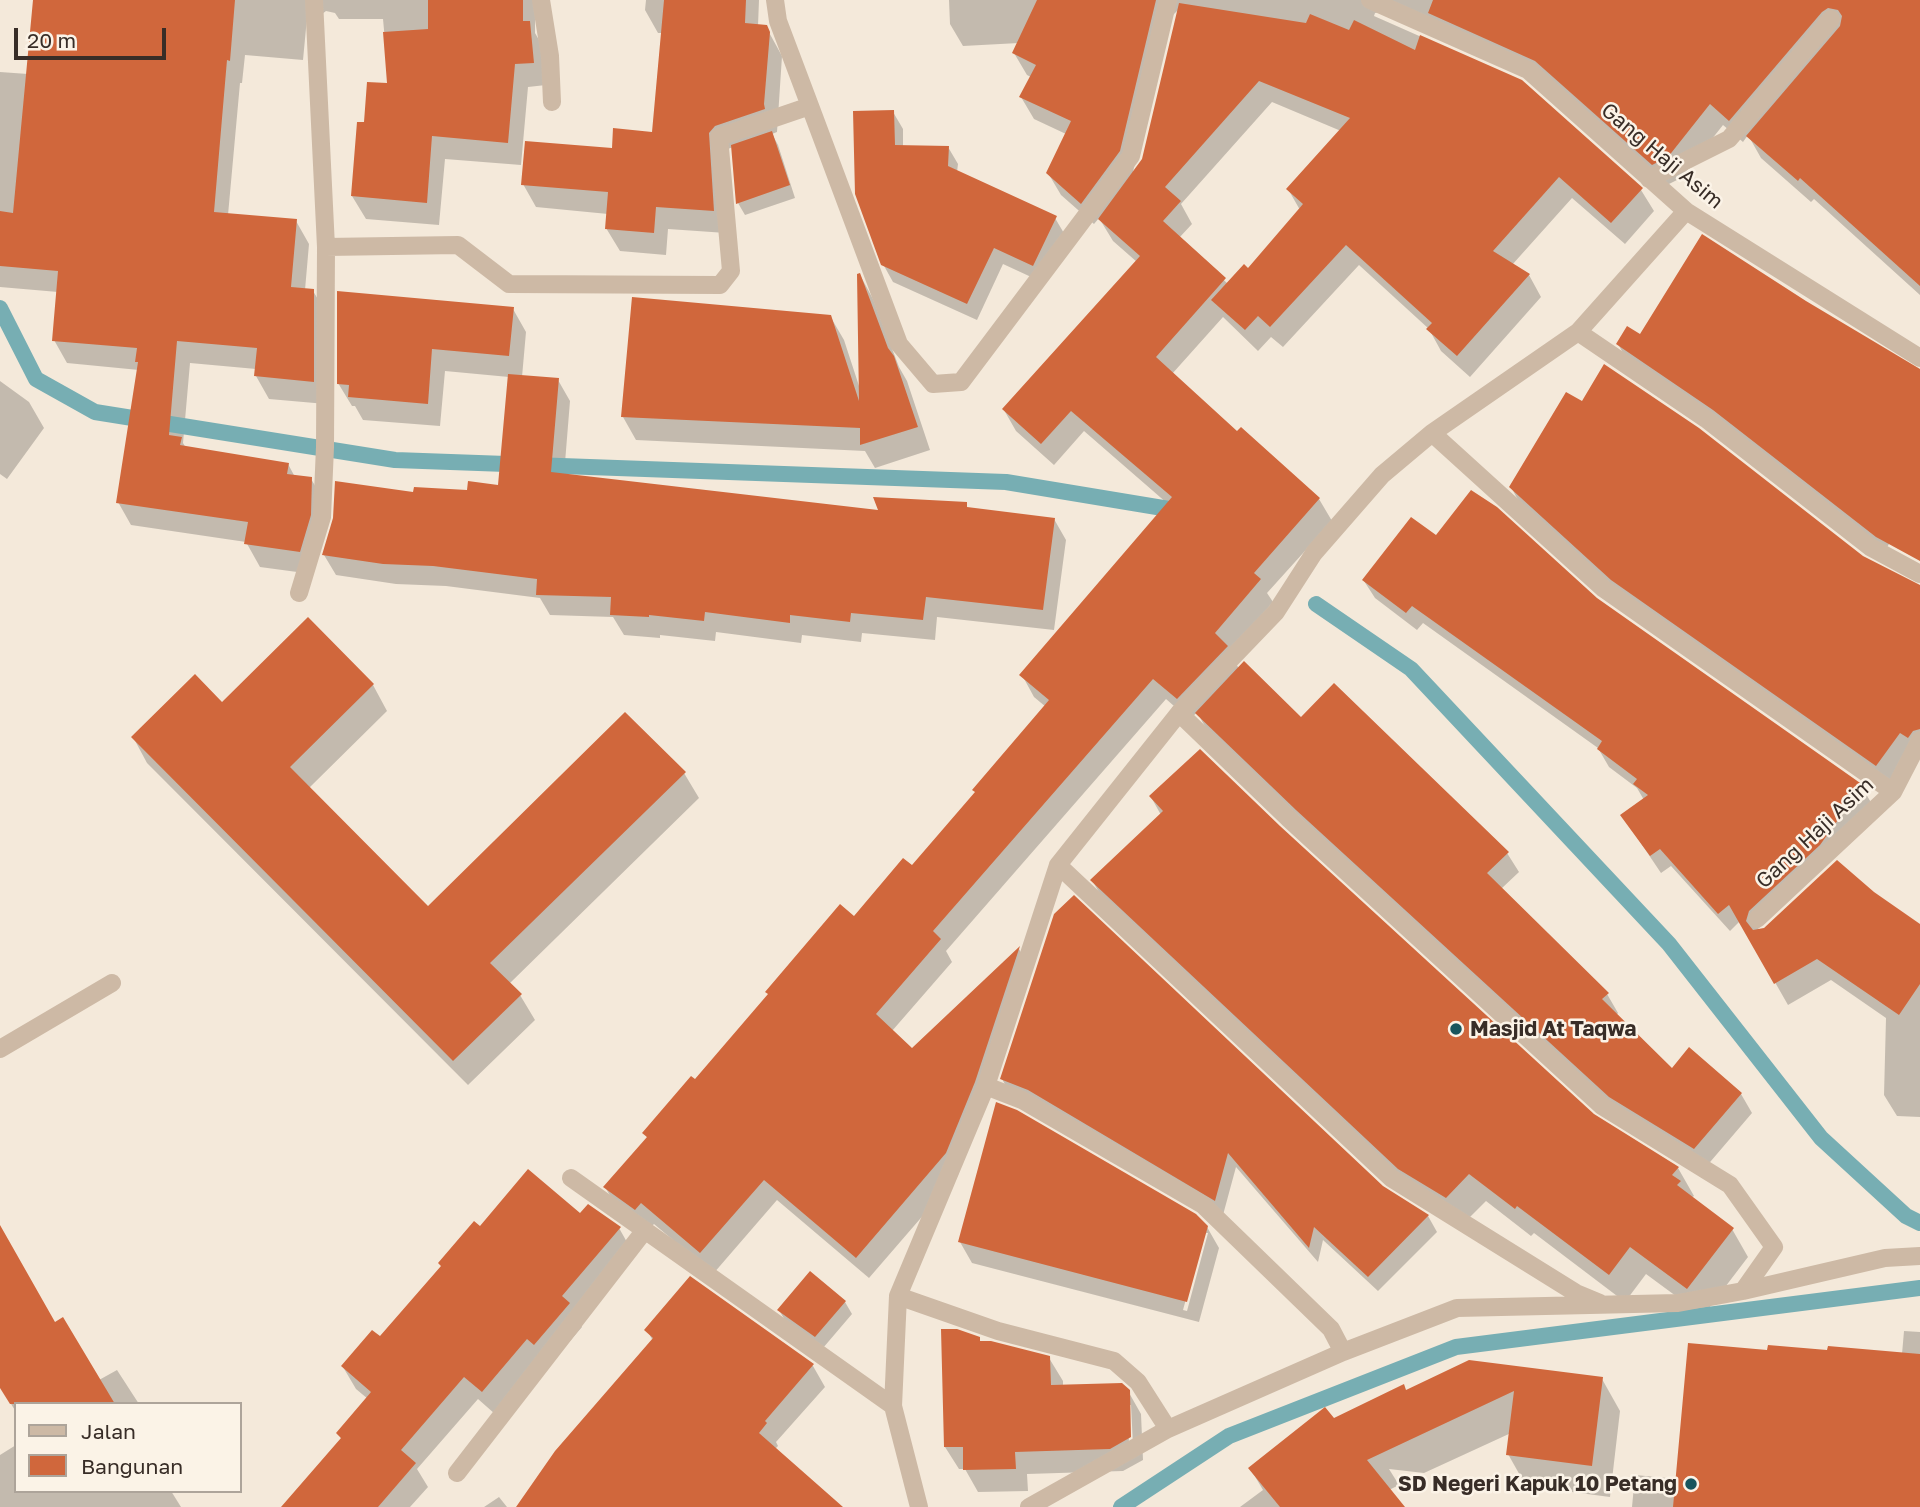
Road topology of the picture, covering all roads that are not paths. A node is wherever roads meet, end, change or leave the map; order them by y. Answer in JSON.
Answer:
{"nodes":[{"id":1,"x":313,"y":0,"type":"edge"},
{"id":2,"x":541,"y":0,"type":"edge"},
{"id":3,"x":775,"y":0,"type":"edge"},
{"id":4,"x":1168,"y":0,"type":"edge"},
{"id":5,"x":1370,"y":0,"type":"edge"},
{"id":6,"x":1831,"y":19,"type":"dead end"},
{"id":7,"x":552,"y":102,"type":"dead end"},
{"id":8,"x":810,"y":106,"type":"junction"},
{"id":9,"x":1649,"y":179,"type":"junction"},
{"id":10,"x":1686,"y":211,"type":"junction"},
{"id":11,"x":326,"y":247,"type":"junction"},
{"id":12,"x":1578,"y":332,"type":"junction"},
{"id":13,"x":1920,"y":358,"type":"edge"},
{"id":14,"x":1432,"y":433,"type":"junction"},
{"id":15,"x":1920,"y":574,"type":"edge"},
{"id":16,"x":299,"y":593,"type":"dead end"},
{"id":17,"x":1179,"y":713,"type":"junction"},
{"id":18,"x":1920,"y":740,"type":"edge"},
{"id":19,"x":1893,"y":792,"type":"junction"},
{"id":20,"x":1059,"y":865,"type":"junction"},
{"id":21,"x":1757,"y":919,"type":"dead end"},
{"id":22,"x":113,"y":984,"type":"dead end"},
{"id":23,"x":0,"y":1049,"type":"edge"},
{"id":24,"x":986,"y":1086,"type":"junction"},
{"id":25,"x":571,"y":1178,"type":"dead end"},
{"id":26,"x":646,"y":1230,"type":"junction"},
{"id":27,"x":1920,"y":1256,"type":"edge"},
{"id":28,"x":1742,"y":1291,"type":"junction"},
{"id":29,"x":898,"y":1296,"type":"junction"},
{"id":30,"x":1606,"y":1305,"type":"junction"},
{"id":31,"x":1343,"y":1352,"type":"junction"},
{"id":32,"x":893,"y":1406,"type":"junction"},
{"id":33,"x":1168,"y":1429,"type":"junction"},
{"id":34,"x":457,"y":1474,"type":"dead end"},
{"id":35,"x":919,"y":1507,"type":"edge"},
{"id":36,"x":1029,"y":1507,"type":"edge"}],
"edges":[{"from":1,"to":11,"type":"street"},
{"from":2,"to":7,"type":"street"},
{"from":3,"to":8,"type":"street"},
{"from":4,"to":8,"type":"street"},
{"from":5,"to":9,"type":"street","name":"Gang Haji Asim"},
{"from":6,"to":9,"type":"street"},
{"from":8,"to":11,"type":"street"},
{"from":9,"to":10,"type":"street","name":"Gang Haji Asim"},
{"from":10,"to":12,"type":"street"},
{"from":10,"to":13,"type":"street","name":"Gang Haji Asim"},
{"from":11,"to":16,"type":"street"},
{"from":12,"to":14,"type":"street"},
{"from":12,"to":15,"type":"street"},
{"from":14,"to":17,"type":"street"},
{"from":14,"to":19,"type":"street"},
{"from":17,"to":20,"type":"street"},
{"from":17,"to":28,"type":"street"},
{"from":18,"to":19,"type":"street","name":"Gang Haji Asim"},
{"from":19,"to":21,"type":"street","name":"Gang Haji Asim"},
{"from":20,"to":24,"type":"street"},
{"from":20,"to":30,"type":"street"},
{"from":22,"to":23,"type":"street"},
{"from":24,"to":29,"type":"street"},
{"from":24,"to":31,"type":"street"},
{"from":25,"to":26,"type":"street"},
{"from":26,"to":32,"type":"street"},
{"from":26,"to":34,"type":"street"},
{"from":27,"to":28,"type":"street"},
{"from":28,"to":30,"type":"street"},
{"from":29,"to":32,"type":"street"},
{"from":29,"to":33,"type":"street"},
{"from":30,"to":31,"type":"street"},
{"from":31,"to":33,"type":"street"},
{"from":32,"to":35,"type":"street"},
{"from":33,"to":36,"type":"street"}]}
